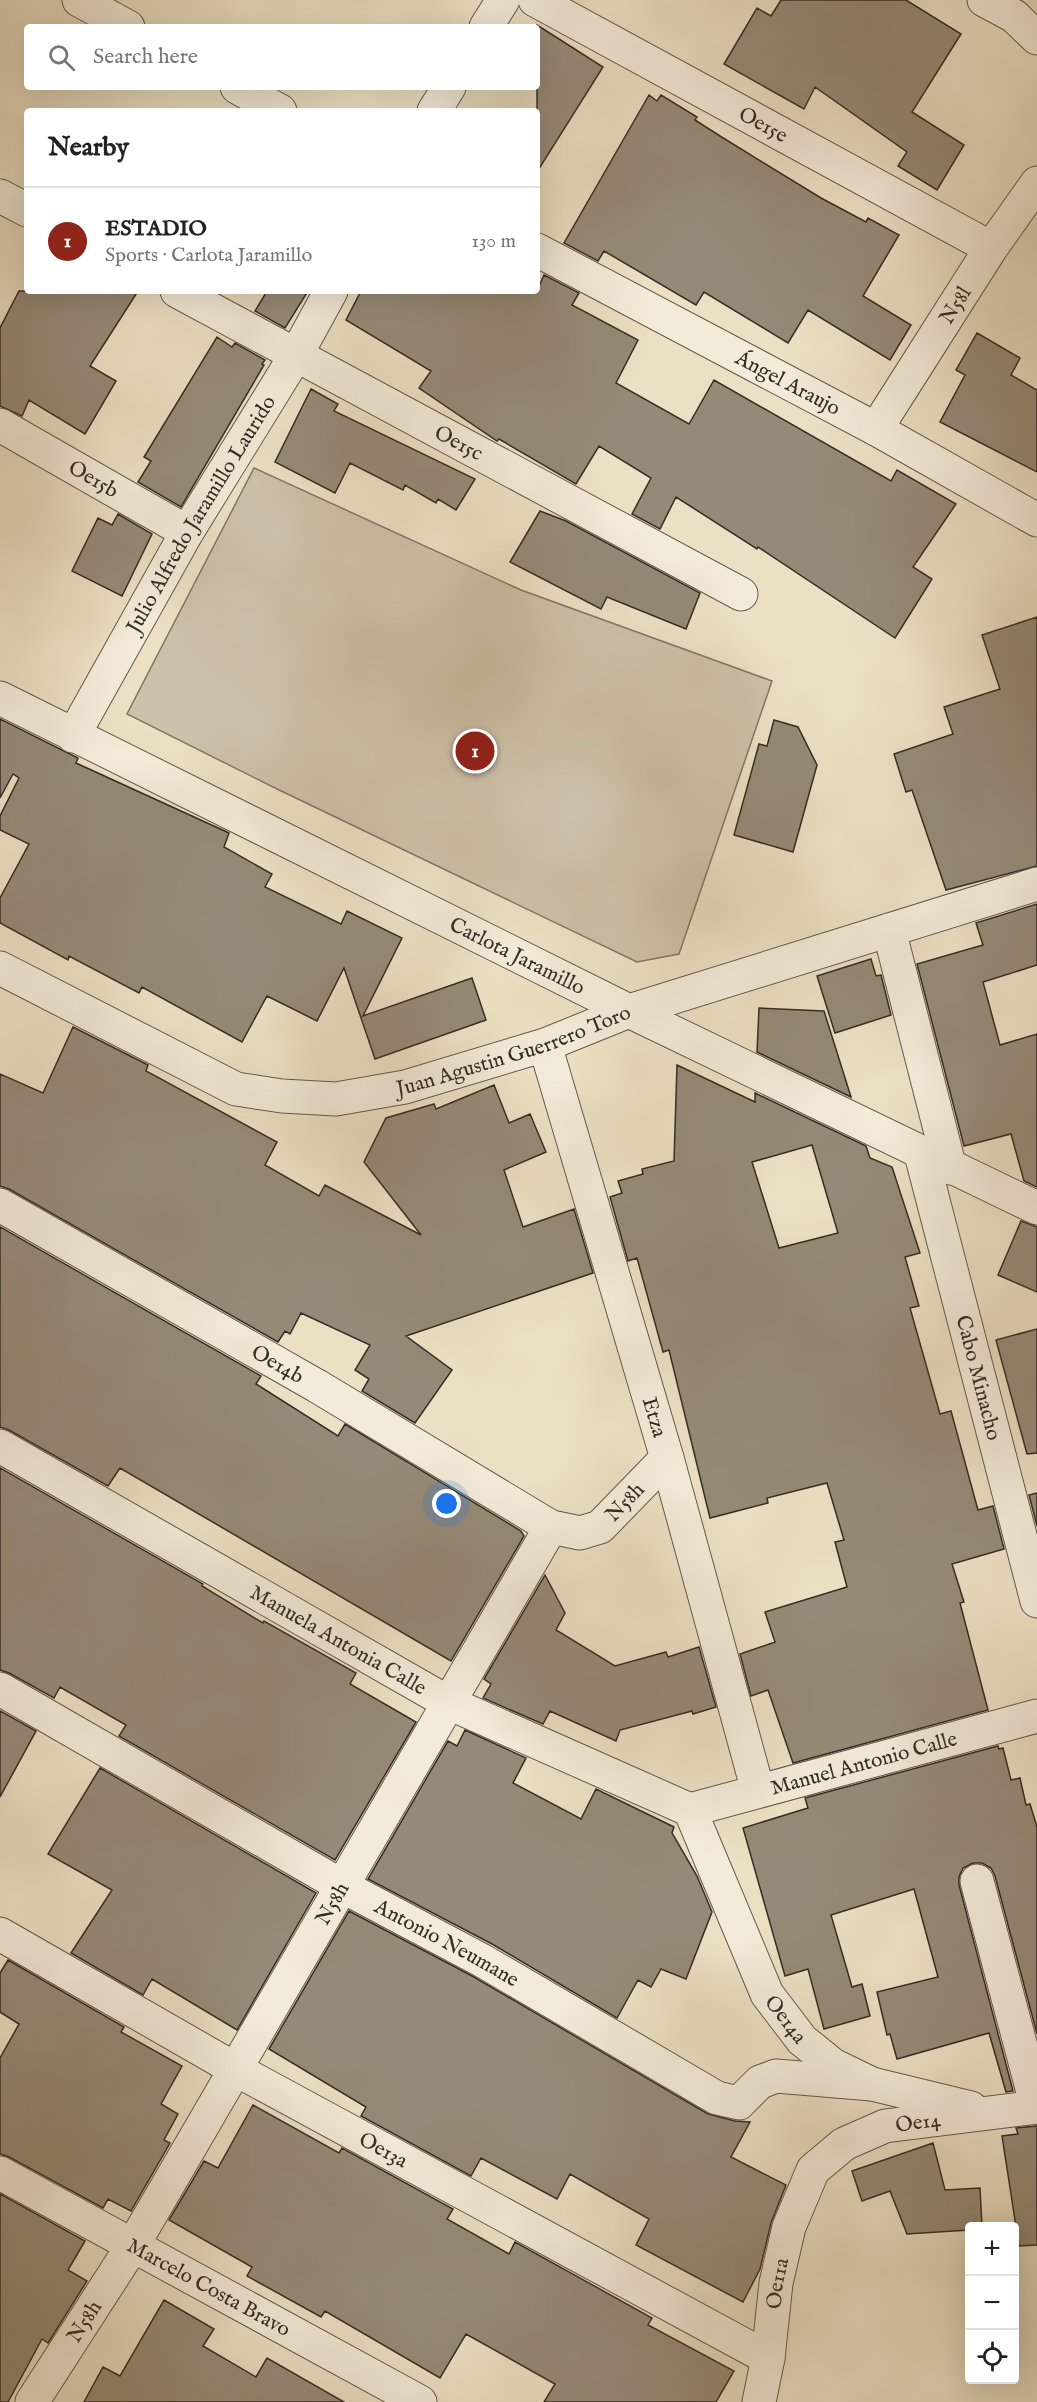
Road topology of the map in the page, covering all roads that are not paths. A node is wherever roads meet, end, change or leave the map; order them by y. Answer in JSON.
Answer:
{"nodes":[{"id":1,"x":79,"y":0,"type":"edge"},
{"id":2,"x":503,"y":0,"type":"edge"},
{"id":3,"x":535,"y":0,"type":"edge"},
{"id":4,"x":984,"y":0,"type":"edge"},
{"id":5,"x":123,"y":24,"type":"edge"},
{"id":6,"x":488,"y":24,"type":"edge"},
{"id":7,"x":1037,"y":38,"type":"edge"},
{"id":8,"x":242,"y":90,"type":"edge"},
{"id":9,"x":447,"y":90,"type":"edge"},
{"id":10,"x":275,"y":108,"type":"edge"},
{"id":11,"x":436,"y":108,"type":"edge"},
{"id":12,"x":1037,"y":183,"type":"edge"},
{"id":13,"x":0,"y":196,"type":"edge"},
{"id":14,"x":24,"y":208,"type":"edge"},
{"id":15,"x":991,"y":248,"type":"junction"},
{"id":16,"x":540,"y":252,"type":"edge"},
{"id":17,"x":183,"y":294,"type":"edge"},
{"id":18,"x":329,"y":294,"type":"edge"},
{"id":19,"x":296,"y":355,"type":"junction"},
{"id":20,"x":0,"y":425,"type":"edge"},
{"id":21,"x":876,"y":429,"type":"junction"},
{"id":22,"x":1037,"y":520,"type":"edge"},
{"id":23,"x":187,"y":532,"type":"junction"},
{"id":24,"x":741,"y":594,"type":"dead end"},
{"id":25,"x":0,"y":698,"type":"edge"},
{"id":26,"x":73,"y":736,"type":"junction"},
{"id":27,"x":1037,"y":884,"type":"edge"},
{"id":28,"x":889,"y":930,"type":"junction"},
{"id":29,"x":0,"y":968,"type":"edge"},
{"id":30,"x":629,"y":1011,"type":"junction"},
{"id":31,"x":545,"y":1045,"type":"junction"},
{"id":32,"x":935,"y":1161,"type":"junction"},
{"id":33,"x":0,"y":1205,"type":"edge"},
{"id":34,"x":1037,"y":1208,"type":"edge"},
{"id":35,"x":0,"y":1446,"type":"edge"},
{"id":36,"x":667,"y":1458,"type":"junction"},
{"id":37,"x":551,"y":1527,"type":"junction"},
{"id":38,"x":1037,"y":1601,"type":"edge"},
{"id":39,"x":0,"y":1689,"type":"edge"},
{"id":40,"x":448,"y":1703,"type":"junction"},
{"id":41,"x":1037,"y":1716,"type":"edge"},
{"id":42,"x":758,"y":1791,"type":"junction"},
{"id":43,"x":690,"y":1810,"type":"junction"},
{"id":44,"x":977,"y":1881,"type":"dead end"},
{"id":45,"x":342,"y":1886,"type":"junction"},
{"id":46,"x":0,"y":1934,"type":"edge"},
{"id":47,"x":235,"y":2069,"type":"junction"},
{"id":48,"x":872,"y":2084,"type":"junction"},
{"id":49,"x":1037,"y":2107,"type":"edge"},
{"id":50,"x":989,"y":2113,"type":"junction"},
{"id":51,"x":813,"y":2170,"type":"joint"},
{"id":52,"x":0,"y":2173,"type":"edge"},
{"id":53,"x":133,"y":2245,"type":"junction"},
{"id":54,"x":768,"y":2358,"type":"junction"},
{"id":55,"x":32,"y":2402,"type":"edge"},
{"id":56,"x":420,"y":2402,"type":"edge"},
{"id":57,"x":759,"y":2402,"type":"edge"}],
"edges":[{"from":1,"to":5,"type":"street"},
{"from":2,"to":6,"type":"street"},
{"from":3,"to":15,"type":"street","name":"Oe15e"},
{"from":4,"to":7,"type":"street"},
{"from":8,"to":10,"type":"street"},
{"from":9,"to":11,"type":"street"},
{"from":12,"to":15,"type":"street","name":"N58l"},
{"from":13,"to":14,"type":"street"},
{"from":15,"to":21,"type":"street","name":"N58l"},
{"from":16,"to":21,"type":"street","name":"Ángel Araujo"},
{"from":17,"to":19,"type":"street","name":"Oe15c"},
{"from":18,"to":19,"type":"street","name":"Julio Alfredo Jaramillo Laurido"},
{"from":19,"to":23,"type":"street","name":"Julio Alfredo Jaramillo Laurido"},
{"from":19,"to":24,"type":"street","name":"Oe15c"},
{"from":20,"to":23,"type":"street","name":"Oe15b"},
{"from":21,"to":22,"type":"street","name":"Ángel Araujo"},
{"from":23,"to":26,"type":"street","name":"Julio Alfredo Jaramillo Laurido"},
{"from":25,"to":26,"type":"street","name":"Carlota Jaramillo"},
{"from":26,"to":30,"type":"street","name":"Carlota Jaramillo"},
{"from":27,"to":28,"type":"street","name":"Juan Agustin Guerrero Toro"},
{"from":28,"to":30,"type":"street","name":"Juan Agustin Guerrero Toro"},
{"from":28,"to":32,"type":"street","name":"Cabo Minacho"},
{"from":29,"to":31,"type":"street","name":"Juan Agustin Guerrero Toro"},
{"from":30,"to":31,"type":"street","name":"Juan Agustin Guerrero Toro"},
{"from":30,"to":32,"type":"street","name":"Carlota Jaramillo"},
{"from":31,"to":36,"type":"street","name":"Etza"},
{"from":32,"to":34,"type":"street","name":"Carlota Jaramillo"},
{"from":32,"to":38,"type":"street","name":"Cabo Minacho"},
{"from":33,"to":37,"type":"street","name":"Oe14b"},
{"from":35,"to":40,"type":"street","name":"Manuela Antonia Calle"},
{"from":36,"to":37,"type":"street","name":"N58h"},
{"from":36,"to":42,"type":"street","name":"Etza"},
{"from":37,"to":40,"type":"street","name":"N58h"},
{"from":39,"to":45,"type":"street","name":"Antonio Neumane"},
{"from":40,"to":43,"type":"street","name":"Manuela Antonia Calle"},
{"from":40,"to":45,"type":"street","name":"N58h"},
{"from":41,"to":42,"type":"street","name":"Manuel Antonio Calle"},
{"from":42,"to":43,"type":"street","name":"Manuel Antonio Calle"},
{"from":43,"to":48,"type":"street","name":"Oe14a"},
{"from":44,"to":49,"type":"street"},
{"from":45,"to":47,"type":"street","name":"N58h"},
{"from":45,"to":48,"type":"street","name":"Antonio Neumane"},
{"from":46,"to":47,"type":"street","name":"Oe13a"},
{"from":47,"to":53,"type":"street","name":"N58h"},
{"from":47,"to":54,"type":"street","name":"Oe13a"},
{"from":48,"to":50,"type":"street","name":"Oe14a"},
{"from":49,"to":50,"type":"street","name":"Oe14"},
{"from":50,"to":51,"type":"street","name":"Oe14"},
{"from":51,"to":54,"type":"street","name":"Oe11a"},
{"from":52,"to":53,"type":"street","name":"Marcelo Costa Bravo"},
{"from":53,"to":55,"type":"street","name":"N58h"},
{"from":53,"to":56,"type":"street","name":"Marcelo Costa Bravo"},
{"from":54,"to":57,"type":"street","name":"Oe11a"}]}
